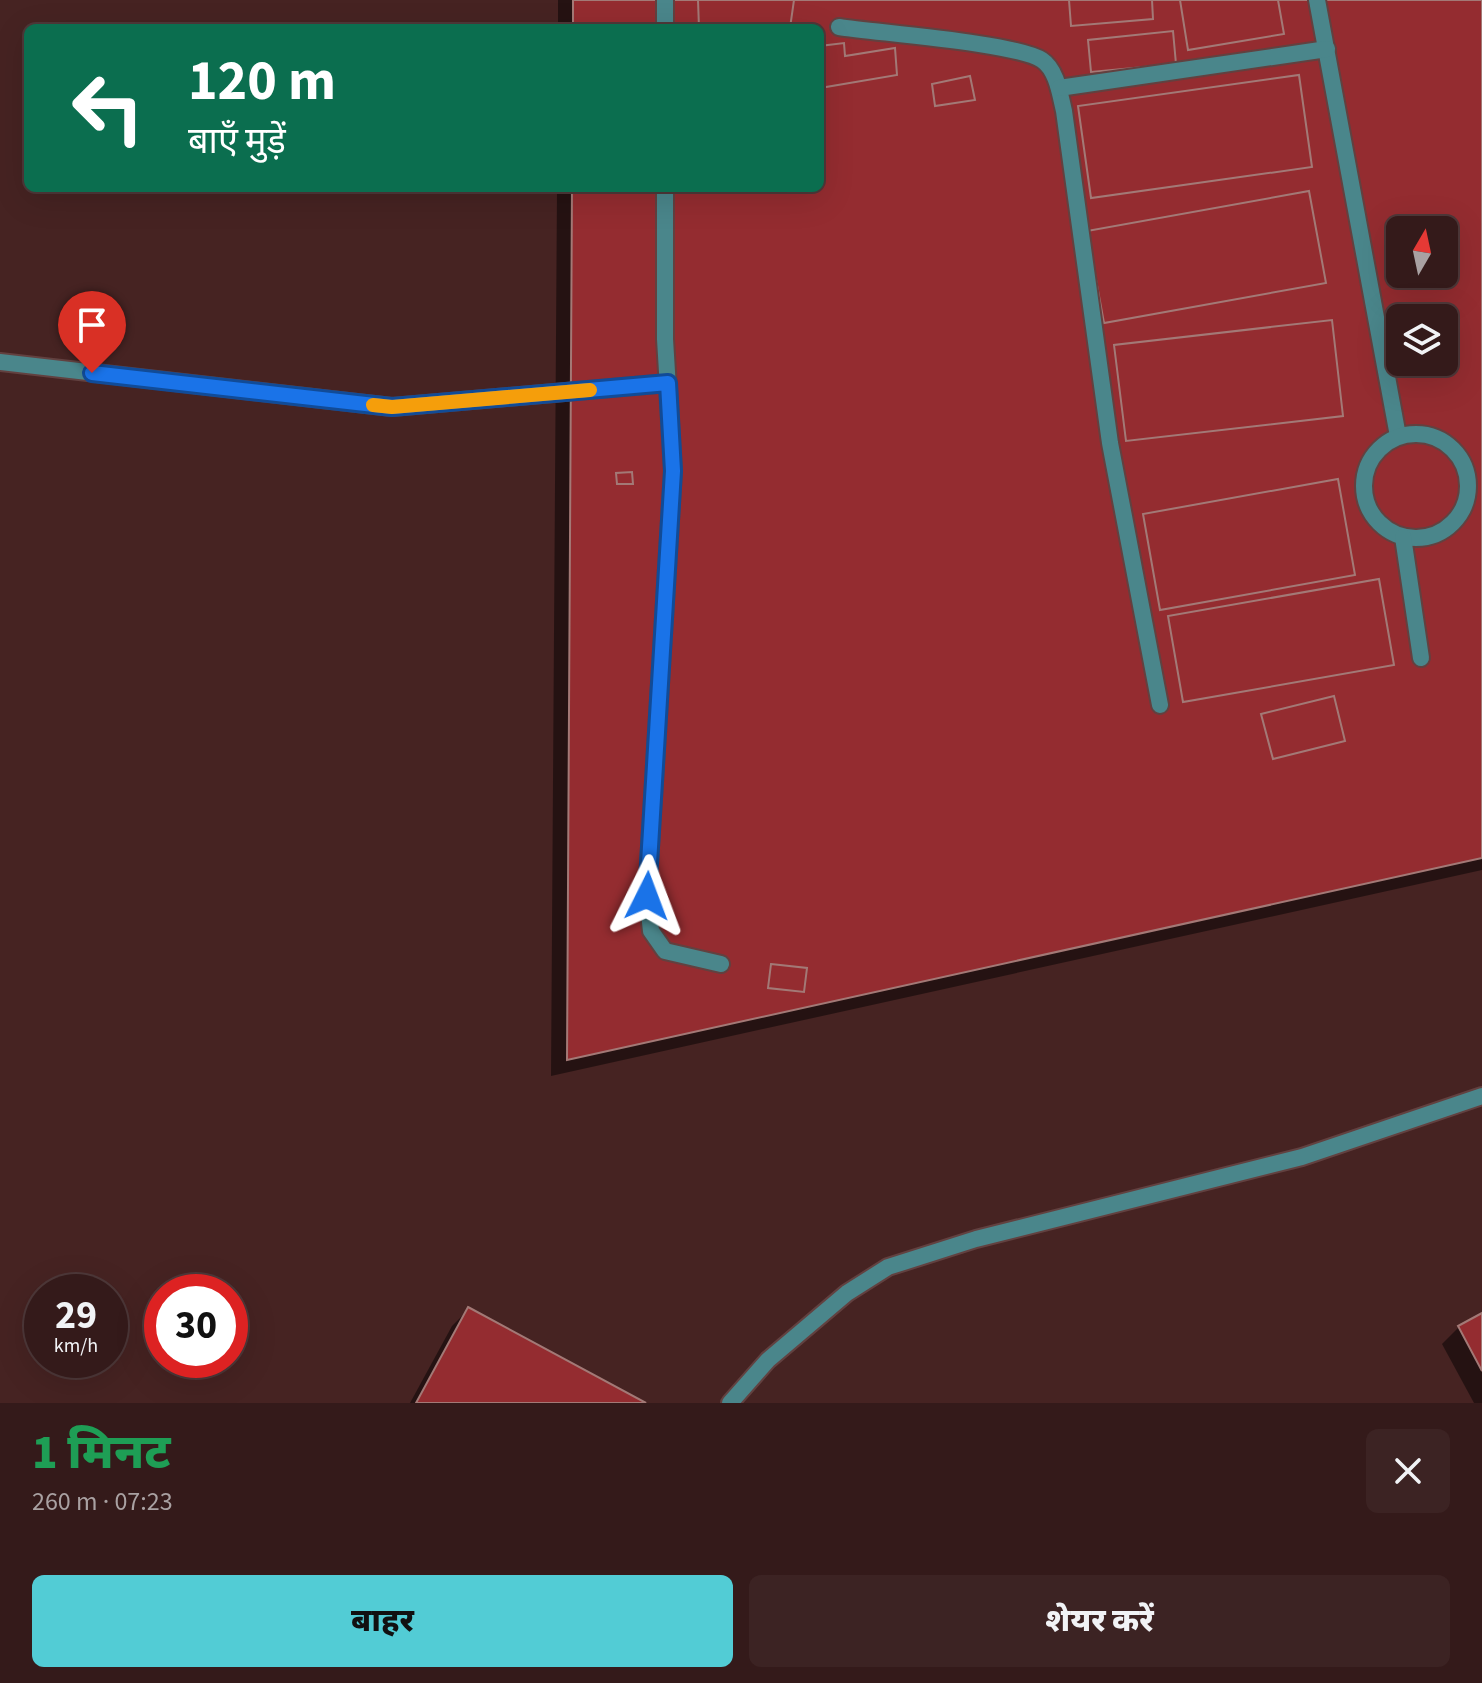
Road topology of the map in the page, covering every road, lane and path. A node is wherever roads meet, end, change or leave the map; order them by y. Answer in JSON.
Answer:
{"nodes":[{"id":1,"x":665,"y":0,"type":"edge"},
{"id":2,"x":1317,"y":0,"type":"edge"},
{"id":3,"x":665,"y":24,"type":"edge"},
{"id":4,"x":839,"y":27,"type":"dead end"},
{"id":5,"x":1327,"y":49,"type":"junction"},
{"id":6,"x":1059,"y":88,"type":"junction"},
{"id":7,"x":665,"y":192,"type":"edge"},
{"id":8,"x":0,"y":362,"type":"edge"},
{"id":9,"x":668,"y":383,"type":"junction"},
{"id":10,"x":1398,"y":436,"type":"junction"},
{"id":11,"x":1475,"y":475,"type":"edge"},
{"id":12,"x":1403,"y":537,"type":"junction"},
{"id":13,"x":1421,"y":658,"type":"dead end"},
{"id":14,"x":1160,"y":705,"type":"dead end"},
{"id":15,"x":721,"y":964,"type":"dead end"},
{"id":16,"x":1482,"y":1096,"type":"edge"},
{"id":17,"x":730,"y":1403,"type":"edge"}],
"edges":[{"from":1,"to":3,"type":"street"},
{"from":2,"to":5,"type":"street"},
{"from":4,"to":6,"type":"street"},
{"from":5,"to":6,"type":"street"},
{"from":5,"to":10,"type":"street"},
{"from":6,"to":14,"type":"street"},
{"from":7,"to":9,"type":"street"},
{"from":8,"to":9,"type":"street"},
{"from":9,"to":15,"type":"street"},
{"from":10,"to":11,"type":"street"},
{"from":10,"to":12,"type":"street"},
{"from":11,"to":12,"type":"street"},
{"from":12,"to":13,"type":"street"},
{"from":16,"to":17,"type":"street"}]}
